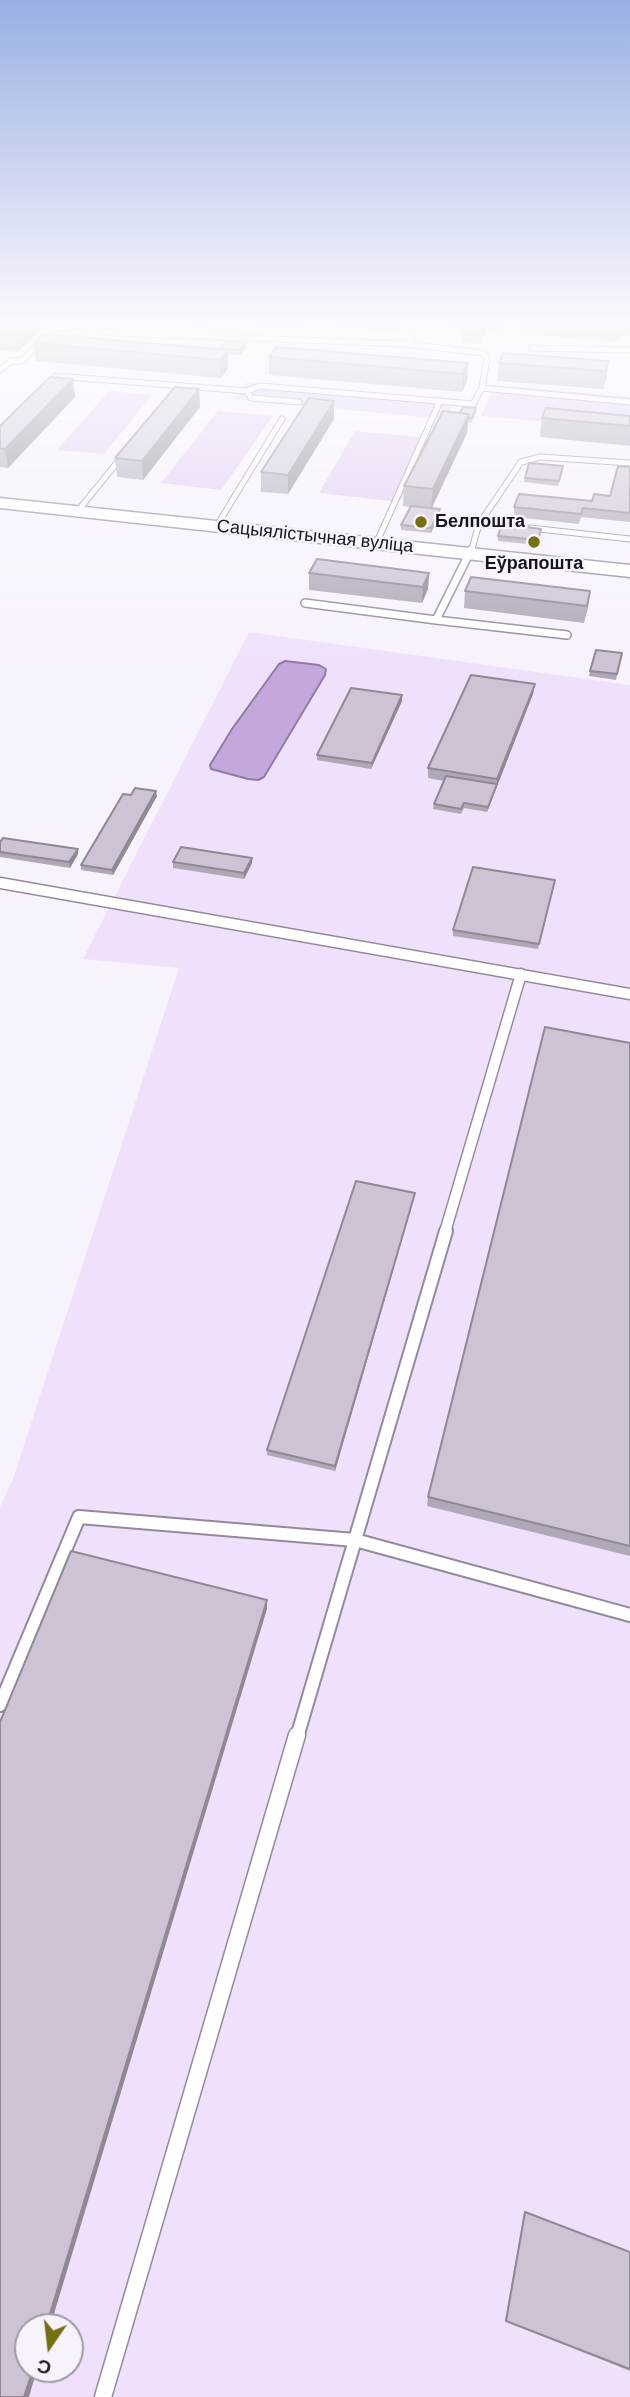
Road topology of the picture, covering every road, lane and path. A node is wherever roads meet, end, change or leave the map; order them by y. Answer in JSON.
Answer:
{"nodes":[{"id":1,"x":270,"y":438,"type":"edge"},
{"id":2,"x":424,"y":438,"type":"edge"},
{"id":3,"x":126,"y":451,"type":"edge"},
{"id":4,"x":630,"y":463,"type":"edge"},
{"id":5,"x":0,"y":503,"type":"edge"},
{"id":6,"x":78,"y":512,"type":"junction"},
{"id":7,"x":479,"y":524,"type":"junction"},
{"id":8,"x":216,"y":527,"type":"junction"},
{"id":9,"x":630,"y":538,"type":"edge"},
{"id":10,"x":376,"y":544,"type":"junction"},
{"id":11,"x":470,"y":554,"type":"junction"},
{"id":12,"x":630,"y":571,"type":"edge"},
{"id":13,"x":305,"y":603,"type":"dead end"},
{"id":14,"x":436,"y":620,"type":"junction"},
{"id":15,"x":567,"y":635,"type":"dead end"},
{"id":16,"x":0,"y":883,"type":"edge"},
{"id":17,"x":521,"y":974,"type":"junction"},
{"id":18,"x":630,"y":994,"type":"edge"},
{"id":19,"x":355,"y":1541,"type":"junction"},
{"id":20,"x":630,"y":1615,"type":"edge"},
{"id":21,"x":0,"y":1705,"type":"edge"},
{"id":22,"x":103,"y":2397,"type":"edge"}],
"edges":[{"from":1,"to":8,"type":"lane"},
{"from":2,"to":10,"type":"lane"},
{"from":3,"to":6,"type":"lane"},
{"from":4,"to":7,"type":"lane"},
{"from":5,"to":6,"type":"main road","name":"Сацыялістычная вуліца"},
{"from":6,"to":8,"type":"main road","name":"Сацыялістычная вуліца"},
{"from":7,"to":9,"type":"lane"},
{"from":7,"to":11,"type":"lane"},
{"from":8,"to":10,"type":"main road","name":"Сацыялістычная вуліца"},
{"from":10,"to":11,"type":"main road","name":"Сацыялістычная вуліца"},
{"from":11,"to":12,"type":"main road","name":"Сацыялістычная вуліца"},
{"from":11,"to":14,"type":"lane"},
{"from":13,"to":14,"type":"lane"},
{"from":14,"to":15,"type":"lane"},
{"from":16,"to":17,"type":"lane"},
{"from":17,"to":18,"type":"lane"},
{"from":17,"to":19,"type":"lane"},
{"from":19,"to":20,"type":"lane"},
{"from":19,"to":21,"type":"lane"},
{"from":19,"to":22,"type":"lane"}]}
